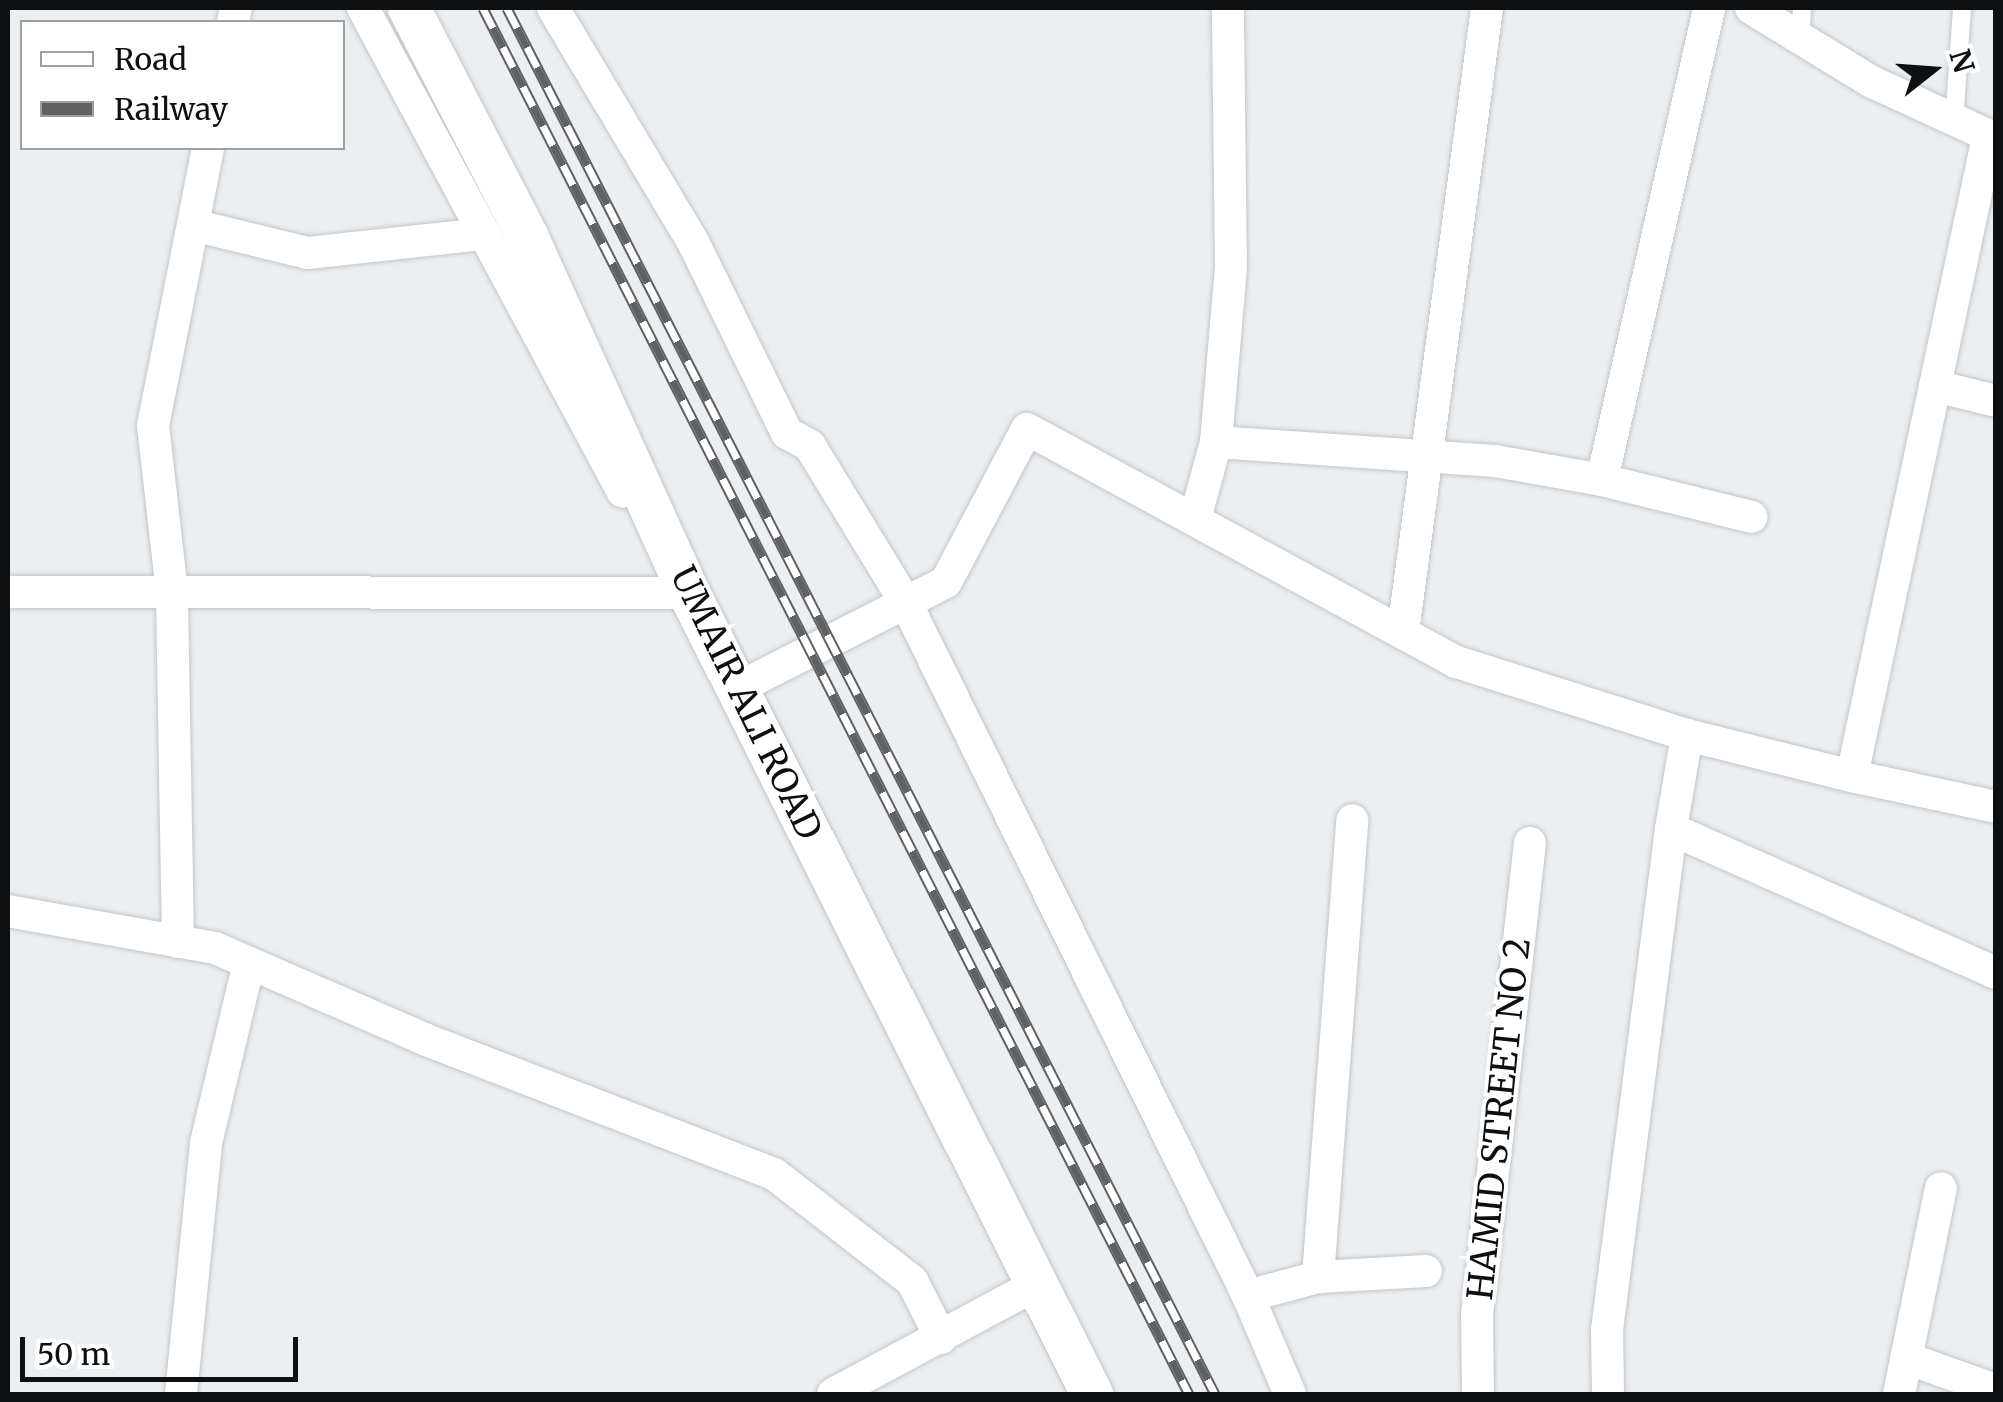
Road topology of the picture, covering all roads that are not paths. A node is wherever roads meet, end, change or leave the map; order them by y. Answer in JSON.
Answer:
{"nodes":[{"id":1,"x":363,"y":8,"type":"edge"},
{"id":2,"x":409,"y":8,"type":"edge"},
{"id":3,"x":552,"y":8,"type":"edge"},
{"id":4,"x":1228,"y":8,"type":"edge"},
{"id":5,"x":1487,"y":8,"type":"edge"},
{"id":6,"x":1709,"y":8,"type":"edge"},
{"id":7,"x":1751,"y":8,"type":"edge"},
{"id":8,"x":1962,"y":8,"type":"edge"},
{"id":9,"x":1801,"y":23,"type":"edge"},
{"id":10,"x":1954,"y":123,"type":"junction"},
{"id":11,"x":1992,"y":138,"type":"edge"},
{"id":12,"x":208,"y":150,"type":"edge"},
{"id":13,"x":193,"y":225,"type":"junction"},
{"id":14,"x":484,"y":234,"type":"junction"},
{"id":15,"x":1934,"y":386,"type":"junction"},
{"id":16,"x":1996,"y":401,"type":"edge"},
{"id":17,"x":1216,"y":442,"type":"junction"},
{"id":18,"x":1425,"y":456,"type":"junction"},
{"id":19,"x":1602,"y":480,"type":"junction"},
{"id":20,"x":1751,"y":518,"type":"dead end"},
{"id":21,"x":1194,"y":519,"type":"junction"},
{"id":22,"x":8,"y":592,"type":"edge"},
{"id":23,"x":172,"y":592,"type":"junction"},
{"id":24,"x":689,"y":592,"type":"junction"},
{"id":25,"x":906,"y":603,"type":"junction"},
{"id":26,"x":1403,"y":632,"type":"junction"},
{"id":27,"x":738,"y":688,"type":"junction"},
{"id":28,"x":1687,"y":735,"type":"junction"},
{"id":29,"x":1852,"y":776,"type":"junction"},
{"id":30,"x":1996,"y":807,"type":"edge"},
{"id":31,"x":1352,"y":820,"type":"dead end"},
{"id":32,"x":1671,"y":828,"type":"junction"},
{"id":33,"x":1530,"y":843,"type":"dead end"},
{"id":34,"x":8,"y":911,"type":"edge"},
{"id":35,"x":178,"y":942,"type":"junction"},
{"id":36,"x":250,"y":963,"type":"junction"},
{"id":37,"x":1996,"y":973,"type":"edge"},
{"id":38,"x":1941,"y":1188,"type":"dead end"},
{"id":39,"x":1426,"y":1271,"type":"dead end"},
{"id":40,"x":1318,"y":1277,"type":"junction"},
{"id":41,"x":1037,"y":1284,"type":"junction"},
{"id":42,"x":1248,"y":1296,"type":"junction"},
{"id":43,"x":941,"y":1338,"type":"junction"},
{"id":44,"x":1906,"y":1358,"type":"junction"},
{"id":45,"x":1996,"y":1390,"type":"edge"},
{"id":46,"x":181,"y":1394,"type":"edge"},
{"id":47,"x":833,"y":1394,"type":"edge"},
{"id":48,"x":1092,"y":1394,"type":"edge"},
{"id":49,"x":1290,"y":1394,"type":"edge"},
{"id":50,"x":1478,"y":1394,"type":"edge"},
{"id":51,"x":1608,"y":1394,"type":"edge"},
{"id":52,"x":1899,"y":1394,"type":"edge"}],
"edges":[{"from":1,"to":14,"type":"street"},
{"from":2,"to":24,"type":"street","name":"UMAIR ALI ROAD"},
{"from":3,"to":25,"type":"street"},
{"from":4,"to":17,"type":"street"},
{"from":5,"to":18,"type":"street"},
{"from":6,"to":19,"type":"street"},
{"from":7,"to":9,"type":"street"},
{"from":8,"to":10,"type":"lane"},
{"from":9,"to":10,"type":"street"},
{"from":10,"to":11,"type":"street"},
{"from":11,"to":15,"type":"street"},
{"from":12,"to":13,"type":"street"},
{"from":13,"to":14,"type":"street"},
{"from":13,"to":23,"type":"street"},
{"from":14,"to":24,"type":"street"},
{"from":15,"to":16,"type":"street"},
{"from":15,"to":29,"type":"street"},
{"from":17,"to":18,"type":"street"},
{"from":17,"to":21,"type":"street"},
{"from":18,"to":19,"type":"street"},
{"from":18,"to":26,"type":"street"},
{"from":19,"to":20,"type":"street"},
{"from":21,"to":25,"type":"street"},
{"from":21,"to":26,"type":"street"},
{"from":22,"to":23,"type":"street"},
{"from":23,"to":24,"type":"street"},
{"from":23,"to":35,"type":"street"},
{"from":24,"to":27,"type":"street","name":"UMAIR ALI ROAD"},
{"from":25,"to":27,"type":"street"},
{"from":25,"to":42,"type":"street"},
{"from":26,"to":28,"type":"street"},
{"from":27,"to":41,"type":"street","name":"UMAIR ALI ROAD"},
{"from":28,"to":29,"type":"street"},
{"from":28,"to":32,"type":"street"},
{"from":29,"to":30,"type":"street"},
{"from":31,"to":40,"type":"street"},
{"from":32,"to":37,"type":"street"},
{"from":32,"to":51,"type":"street"},
{"from":33,"to":50,"type":"street","name":"HAMID STREET NO 2"},
{"from":34,"to":35,"type":"street"},
{"from":35,"to":36,"type":"street"},
{"from":36,"to":43,"type":"street"},
{"from":36,"to":46,"type":"street"},
{"from":38,"to":44,"type":"street"},
{"from":39,"to":40,"type":"street"},
{"from":40,"to":42,"type":"street"},
{"from":41,"to":43,"type":"street"},
{"from":41,"to":48,"type":"street","name":"UMAIR ALI ROAD"},
{"from":42,"to":49,"type":"street"},
{"from":43,"to":47,"type":"street"},
{"from":44,"to":45,"type":"street"},
{"from":44,"to":52,"type":"street"}]}
